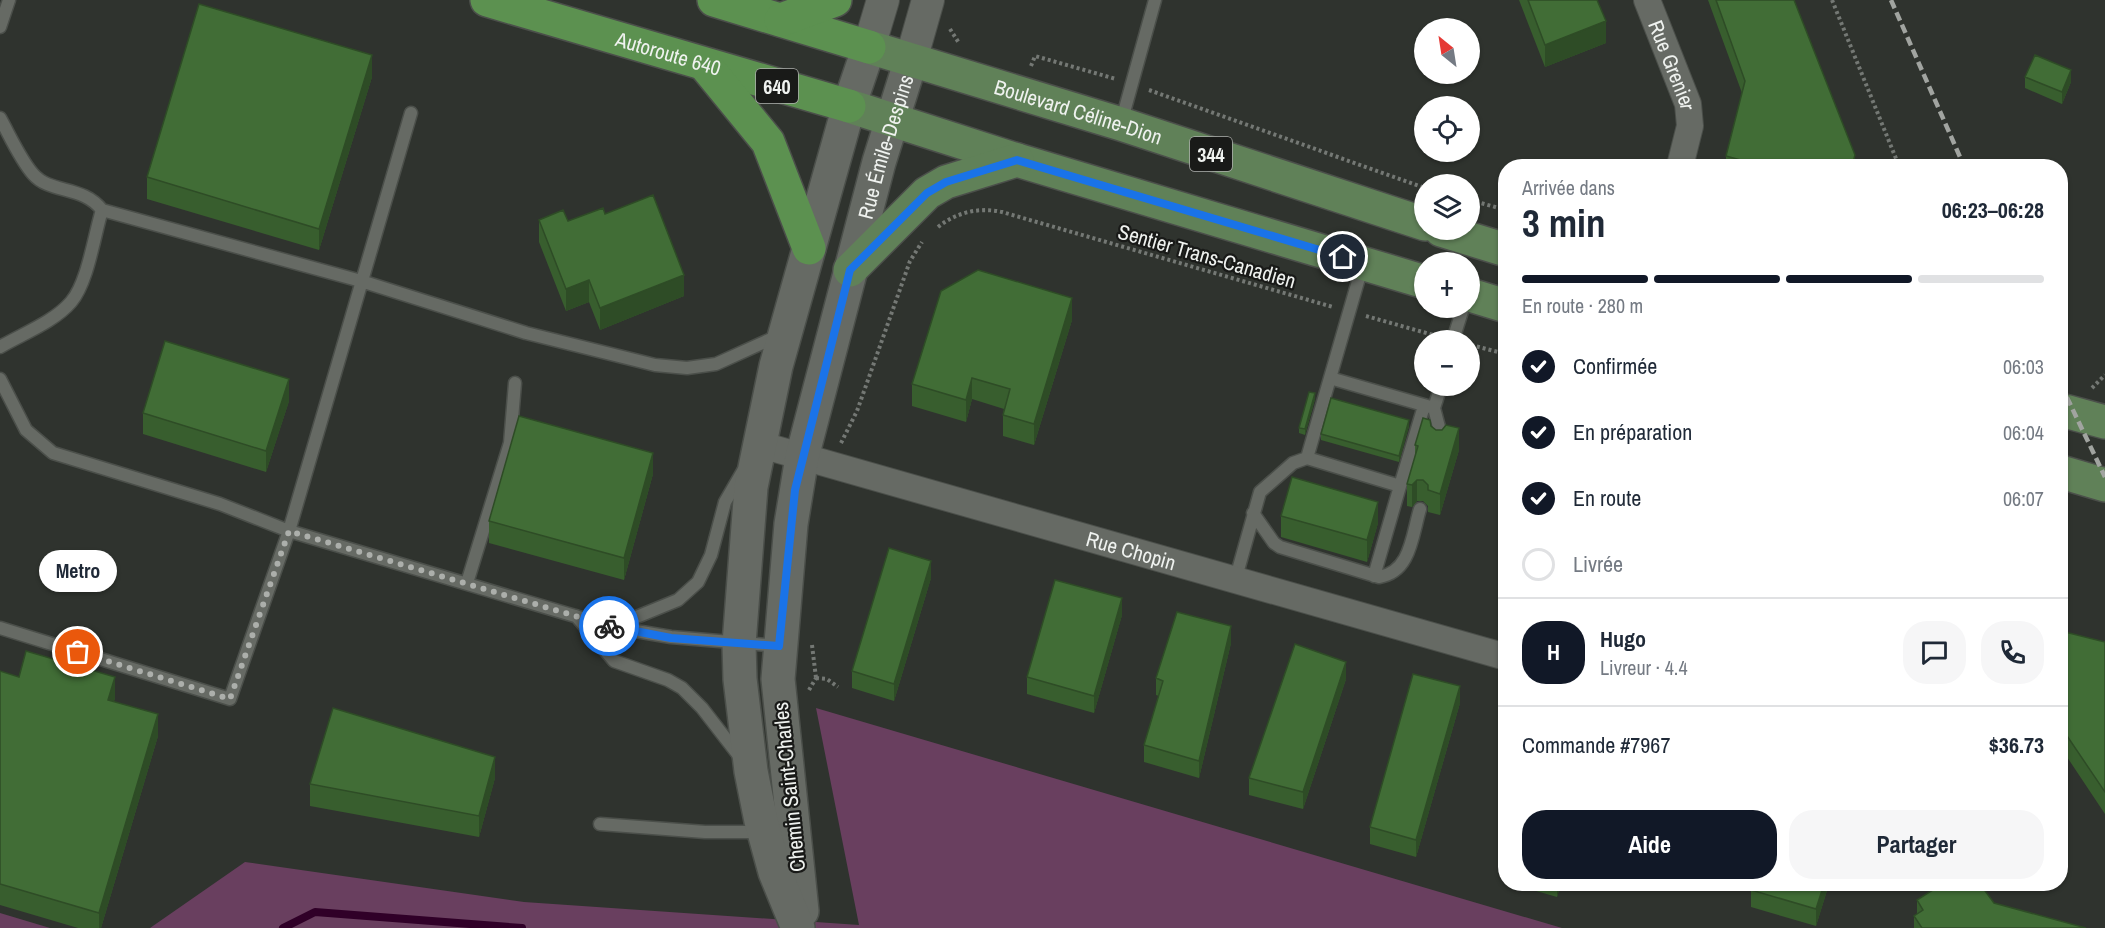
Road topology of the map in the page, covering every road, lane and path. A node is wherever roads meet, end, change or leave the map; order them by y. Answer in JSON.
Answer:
{"nodes":[{"id":1,"x":9,"y":0,"type":"edge"},
{"id":2,"x":487,"y":0,"type":"edge"},
{"id":3,"x":714,"y":0,"type":"edge"},
{"id":4,"x":835,"y":0,"type":"edge"},
{"id":5,"x":883,"y":0,"type":"edge"},
{"id":6,"x":928,"y":0,"type":"edge"},
{"id":7,"x":1647,"y":0,"type":"edge"},
{"id":8,"x":1832,"y":0,"type":"edge"},
{"id":9,"x":1152,"y":1,"type":"edge"},
{"id":10,"x":781,"y":20,"type":"junction"},
{"id":11,"x":0,"y":27,"type":"edge"},
{"id":12,"x":869,"y":47,"type":"junction"},
{"id":13,"x":911,"y":60,"type":"junction"},
{"id":14,"x":1032,"y":64,"type":"dead end"},
{"id":15,"x":705,"y":65,"type":"junction"},
{"id":16,"x":1131,"y":83,"type":"junction"},
{"id":17,"x":849,"y":106,"type":"junction"},
{"id":18,"x":411,"y":113,"type":"dead end"},
{"id":19,"x":0,"y":118,"type":"edge"},
{"id":20,"x":892,"y":120,"type":"junction"},
{"id":21,"x":1121,"y":124,"type":"junction"},
{"id":22,"x":1682,"y":159,"type":"edge"},
{"id":23,"x":1896,"y":159,"type":"edge"},
{"id":24,"x":1017,"y":160,"type":"junction"},
{"id":25,"x":1414,"y":184,"type":"edge"},
{"id":26,"x":1480,"y":203,"type":"edge"},
{"id":27,"x":1498,"y":208,"type":"edge"},
{"id":28,"x":102,"y":210,"type":"junction"},
{"id":29,"x":1414,"y":220,"type":"edge"},
{"id":30,"x":931,"y":232,"type":"dead end"},
{"id":31,"x":926,"y":238,"type":"dead end"},
{"id":32,"x":1474,"y":240,"type":"edge"},
{"id":33,"x":808,"y":248,"type":"junction"},
{"id":34,"x":1498,"y":248,"type":"edge"},
{"id":35,"x":1363,"y":263,"type":"junction"},
{"id":36,"x":850,"y":270,"type":"junction"},
{"id":37,"x":1414,"y":279,"type":"edge"},
{"id":38,"x":361,"y":281,"type":"junction"},
{"id":39,"x":1480,"y":298,"type":"edge"},
{"id":40,"x":1498,"y":304,"type":"edge"},
{"id":41,"x":1349,"y":311,"type":"junction"},
{"id":42,"x":1417,"y":330,"type":"edge"},
{"id":43,"x":785,"y":332,"type":"junction"},
{"id":44,"x":0,"y":347,"type":"edge"},
{"id":45,"x":1480,"y":348,"type":"edge"},
{"id":46,"x":1498,"y":352,"type":"edge"},
{"id":47,"x":1330,"y":378,"type":"junction"},
{"id":48,"x":0,"y":379,"type":"edge"},
{"id":49,"x":515,"y":383,"type":"dead end"},
{"id":50,"x":1435,"y":396,"type":"edge"},
{"id":51,"x":1429,"y":407,"type":"junction"},
{"id":52,"x":2068,"y":412,"type":"edge"},
{"id":53,"x":2105,"y":422,"type":"edge"},
{"id":54,"x":842,"y":438,"type":"dead end"},
{"id":55,"x":758,"y":444,"type":"junction"},
{"id":56,"x":1438,"y":444,"type":"edge"},
{"id":57,"x":802,"y":457,"type":"junction"},
{"id":58,"x":1307,"y":458,"type":"junction"},
{"id":59,"x":2068,"y":474,"type":"edge"},
{"id":60,"x":2105,"y":485,"type":"edge"},
{"id":61,"x":1400,"y":486,"type":"junction"},
{"id":62,"x":1420,"y":509,"type":"dead end"},
{"id":63,"x":1253,"y":513,"type":"junction"},
{"id":64,"x":289,"y":531,"type":"junction"},
{"id":65,"x":1374,"y":576,"type":"junction"},
{"id":66,"x":1235,"y":581,"type":"junction"},
{"id":67,"x":467,"y":583,"type":"junction"},
{"id":68,"x":575,"y":615,"type":"junction"},
{"id":69,"x":612,"y":627,"type":"junction"},
{"id":70,"x":0,"y":628,"type":"edge"},
{"id":71,"x":739,"y":644,"type":"junction"},
{"id":72,"x":779,"y":646,"type":"junction"},
{"id":73,"x":1498,"y":655,"type":"edge"},
{"id":74,"x":816,"y":678,"type":"dead end"},
{"id":75,"x":838,"y":687,"type":"dead end"},
{"id":76,"x":751,"y":771,"type":"junction"},
{"id":77,"x":600,"y":824,"type":"dead end"},
{"id":78,"x":779,"y":831,"type":"junction"},
{"id":79,"x":798,"y":928,"type":"edge"},
{"id":80,"x":803,"y":928,"type":"edge"}],
"edges":[{"from":1,"to":11,"type":"lane"},
{"from":2,"to":15,"type":"highway","name":"Autoroute 640","number":"640"},
{"from":3,"to":10,"type":"highway"},
{"from":4,"to":10,"type":"highway"},
{"from":5,"to":12,"type":"street","name":"Rue Émile-Despins"},
{"from":6,"to":13,"type":"street","name":"Rue Émile-Despins"},
{"from":7,"to":22,"type":"street","name":"Rue Grenier"},
{"from":8,"to":23,"type":"path"},
{"from":9,"to":16,"type":"lane"},
{"from":10,"to":12,"type":"highway"},
{"from":12,"to":13,"type":"main road","name":"Boulevard Céline-Dion"},
{"from":12,"to":17,"type":"main road","name":"Rue Émile-Despins"},
{"from":13,"to":20,"type":"main road","name":"Rue Émile-Despins"},
{"from":13,"to":21,"type":"main road","name":"Boulevard Céline-Dion"},
{"from":14,"to":16,"type":"path"},
{"from":15,"to":17,"type":"highway","name":"Autoroute 640","number":"640"},
{"from":15,"to":33,"type":"highway"},
{"from":16,"to":21,"type":"lane"},
{"from":16,"to":25,"type":"path"},
{"from":17,"to":20,"type":"main road","number":"640"},
{"from":17,"to":33,"type":"main road","name":"Rue Émile-Despins"},
{"from":18,"to":38,"type":"lane"},
{"from":19,"to":28,"type":"lane"},
{"from":20,"to":24,"type":"main road"},
{"from":20,"to":36,"type":"main road","name":"Rue Émile-Despins"},
{"from":21,"to":29,"type":"main road","name":"Boulevard Céline-Dion","number":"344"},
{"from":24,"to":35,"type":"main road"},
{"from":24,"to":36,"type":"main road"},
{"from":26,"to":27,"type":"path"},
{"from":28,"to":38,"type":"lane"},
{"from":28,"to":44,"type":"lane"},
{"from":30,"to":41,"type":"path","name":"Sentier Trans-Canadien"},
{"from":31,"to":54,"type":"path"},
{"from":32,"to":34,"type":"main road"},
{"from":33,"to":43,"type":"main road","name":"Rue Émile-Despins"},
{"from":35,"to":37,"type":"main road"},
{"from":35,"to":41,"type":"lane"},
{"from":36,"to":57,"type":"main road","name":"Rue Émile-Despins"},
{"from":38,"to":43,"type":"lane"},
{"from":38,"to":64,"type":"lane"},
{"from":39,"to":40,"type":"main road"},
{"from":41,"to":42,"type":"path","name":"Sentier Trans-Canadien"},
{"from":41,"to":47,"type":"lane"},
{"from":43,"to":55,"type":"main road","name":"Rue Émile-Despins"},
{"from":45,"to":46,"type":"path"},
{"from":47,"to":51,"type":"lane"},
{"from":47,"to":58,"type":"lane"},
{"from":48,"to":64,"type":"lane"},
{"from":49,"to":67,"type":"lane"},
{"from":50,"to":51,"type":"lane"},
{"from":51,"to":56,"type":"lane"},
{"from":51,"to":61,"type":"lane"},
{"from":52,"to":53,"type":"main road"},
{"from":55,"to":57,"type":"street","name":"Rue Chopin"},
{"from":55,"to":69,"type":"lane"},
{"from":55,"to":71,"type":"main road","name":"Rue Émile-Despins"},
{"from":57,"to":66,"type":"street","name":"Rue Chopin"},
{"from":57,"to":72,"type":"main road","name":"Rue Émile-Despins"},
{"from":58,"to":61,"type":"lane"},
{"from":58,"to":63,"type":"lane"},
{"from":59,"to":60,"type":"main road"},
{"from":61,"to":65,"type":"lane"},
{"from":62,"to":65,"type":"lane"},
{"from":63,"to":65,"type":"lane"},
{"from":63,"to":66,"type":"lane"},
{"from":64,"to":67,"type":"lane"},
{"from":64,"to":70,"type":"lane"},
{"from":66,"to":73,"type":"street","name":"Rue Chopin"},
{"from":67,"to":68,"type":"lane"},
{"from":68,"to":69,"type":"lane"},
{"from":68,"to":76,"type":"lane"},
{"from":69,"to":71,"type":"lane"},
{"from":71,"to":72,"type":"lane"},
{"from":71,"to":76,"type":"main road","name":"Chemin Saint-Charles"},
{"from":72,"to":78,"type":"main road","name":"Chemin Saint-Charles"},
{"from":74,"to":75,"type":"path"},
{"from":76,"to":78,"type":"main road","name":"Chemin Saint-Charles"},
{"from":77,"to":78,"type":"lane"},
{"from":78,"to":79,"type":"main road","name":"Chemin Saint-Charles"},
{"from":78,"to":80,"type":"main road","name":"Chemin Saint-Charles"}]}
